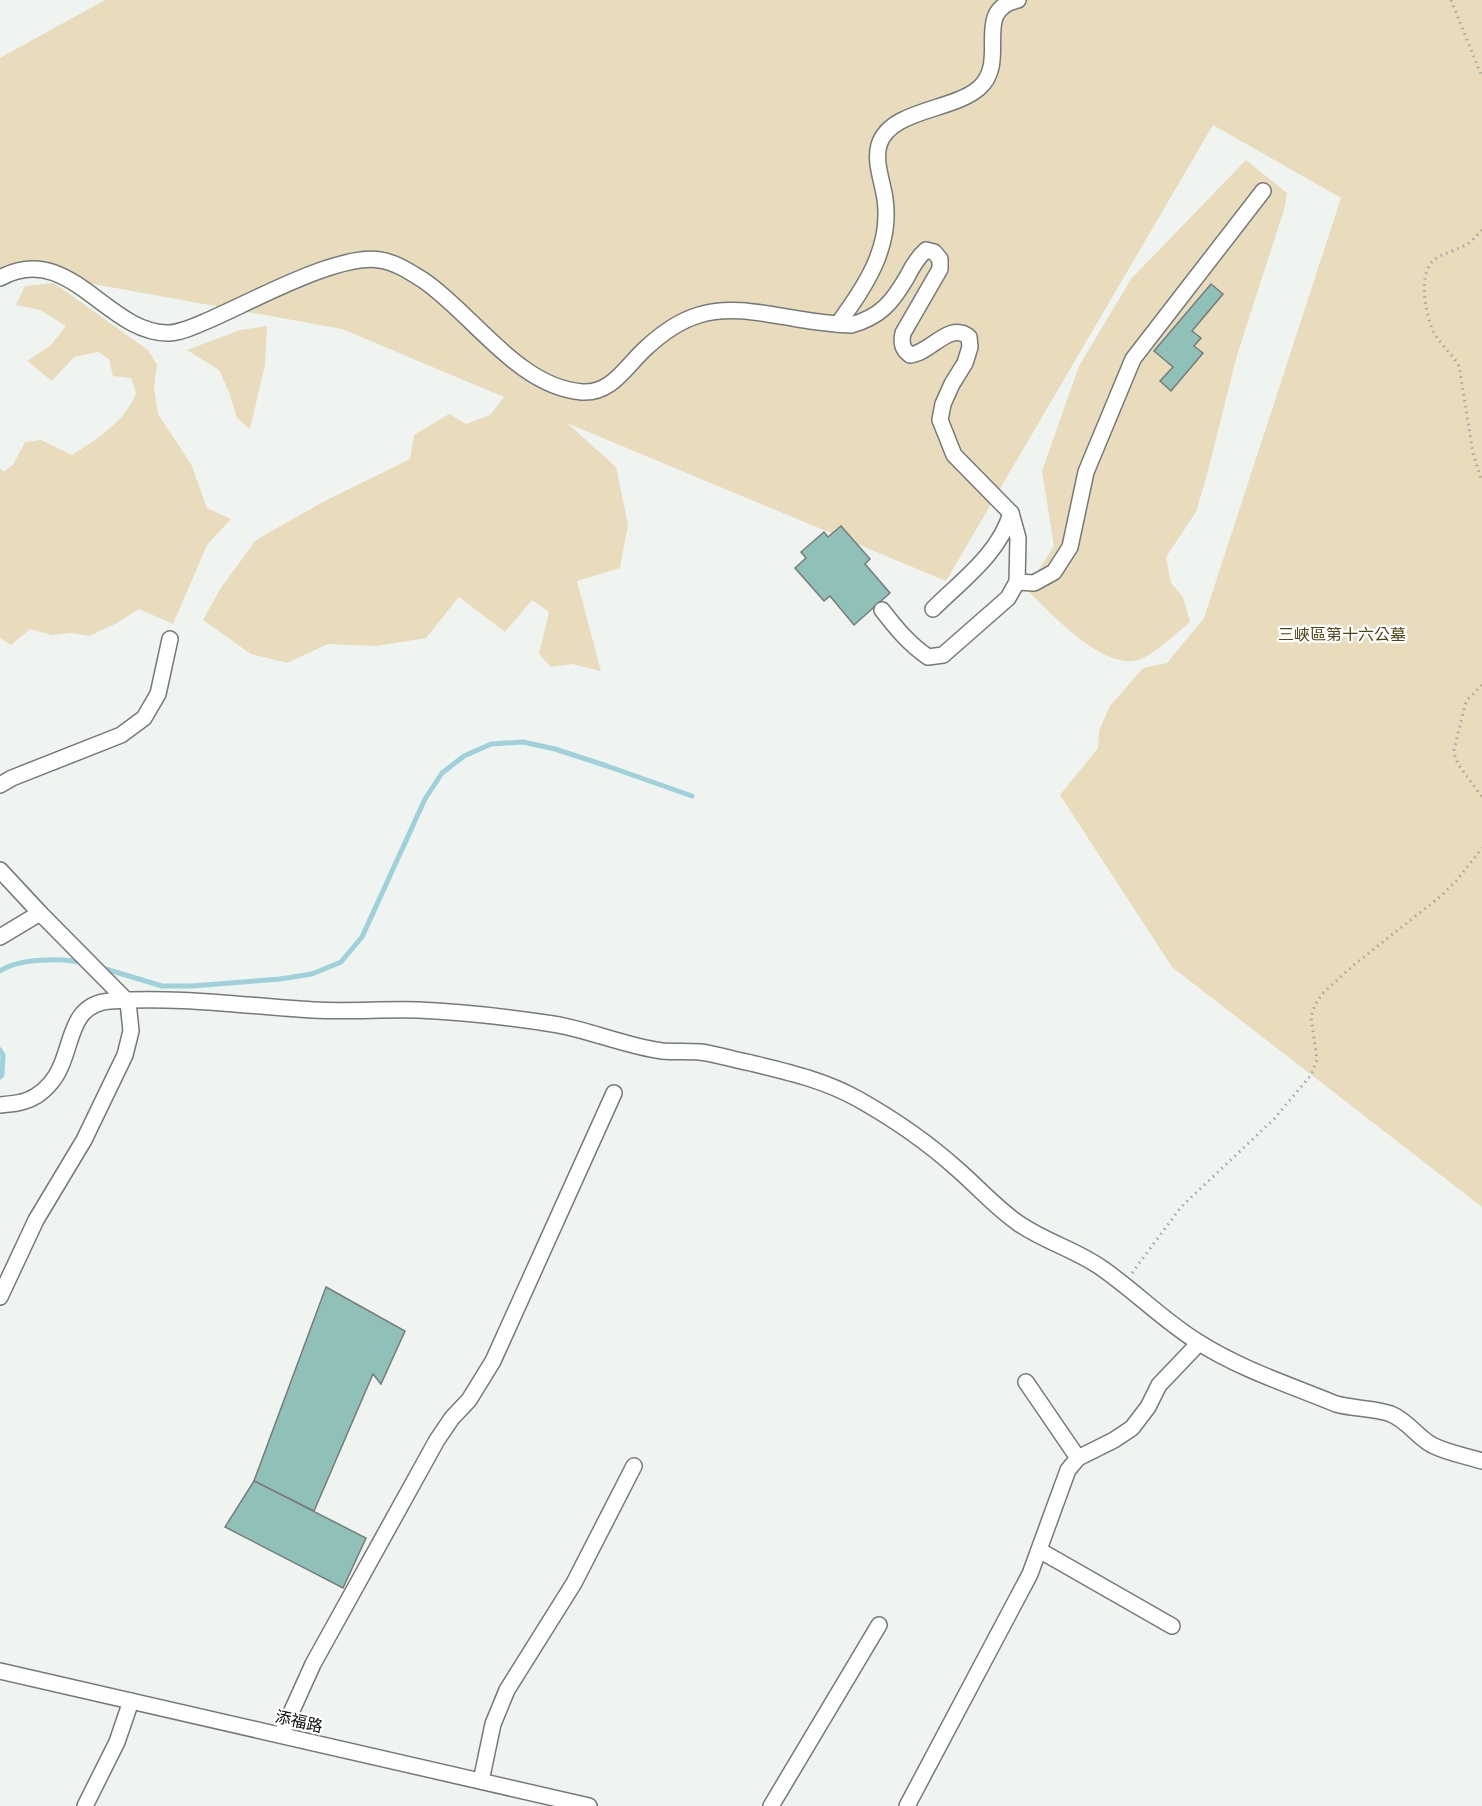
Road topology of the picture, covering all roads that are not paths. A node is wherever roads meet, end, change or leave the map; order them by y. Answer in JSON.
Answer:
{"nodes":[{"id":1,"x":1018,"y":0,"type":"edge"},
{"id":2,"x":1263,"y":191,"type":"dead end"},
{"id":3,"x":0,"y":278,"type":"edge"},
{"id":4,"x":838,"y":324,"type":"junction"},
{"id":5,"x":1011,"y":513,"type":"junction"},
{"id":6,"x":1017,"y":582,"type":"junction"},
{"id":7,"x":933,"y":609,"type":"dead end"},
{"id":8,"x":882,"y":610,"type":"dead end"},
{"id":9,"x":170,"y":639,"type":"dead end"},
{"id":10,"x":0,"y":785,"type":"edge"},
{"id":11,"x":0,"y":870,"type":"edge"},
{"id":12,"x":40,"y":914,"type":"junction"},
{"id":13,"x":0,"y":937,"type":"edge"},
{"id":14,"x":128,"y":1002,"type":"junction"},
{"id":15,"x":614,"y":1093,"type":"dead end"},
{"id":16,"x":0,"y":1105,"type":"edge"},
{"id":17,"x":0,"y":1298,"type":"edge"},
{"id":18,"x":1199,"y":1343,"type":"junction"},
{"id":19,"x":1026,"y":1382,"type":"dead end"},
{"id":20,"x":1078,"y":1458,"type":"junction"},
{"id":21,"x":1482,"y":1461,"type":"edge"},
{"id":22,"x":634,"y":1466,"type":"dead end"},
{"id":23,"x":1039,"y":1550,"type":"junction"},
{"id":24,"x":879,"y":1625,"type":"dead end"},
{"id":25,"x":1172,"y":1626,"type":"dead end"},
{"id":26,"x":0,"y":1671,"type":"edge"},
{"id":27,"x":131,"y":1701,"type":"junction"},
{"id":28,"x":281,"y":1736,"type":"junction"},
{"id":29,"x":481,"y":1781,"type":"junction"},
{"id":30,"x":85,"y":1806,"type":"edge"},
{"id":31,"x":590,"y":1806,"type":"edge"},
{"id":32,"x":771,"y":1806,"type":"edge"},
{"id":33,"x":907,"y":1806,"type":"edge"}],
"edges":[{"from":1,"to":4,"type":"street"},
{"from":2,"to":6,"type":"street"},
{"from":3,"to":4,"type":"street"},
{"from":4,"to":5,"type":"street"},
{"from":5,"to":6,"type":"street"},
{"from":5,"to":7,"type":"street"},
{"from":6,"to":8,"type":"street"},
{"from":9,"to":10,"type":"street"},
{"from":11,"to":12,"type":"street"},
{"from":12,"to":13,"type":"street"},
{"from":12,"to":14,"type":"street"},
{"from":14,"to":16,"type":"street"},
{"from":14,"to":17,"type":"street"},
{"from":14,"to":18,"type":"street"},
{"from":15,"to":28,"type":"street"},
{"from":18,"to":20,"type":"street"},
{"from":18,"to":21,"type":"street"},
{"from":19,"to":20,"type":"street"},
{"from":20,"to":23,"type":"street"},
{"from":22,"to":29,"type":"street"},
{"from":23,"to":25,"type":"street"},
{"from":23,"to":33,"type":"street"},
{"from":24,"to":32,"type":"street"},
{"from":26,"to":27,"type":"street","name":"添福路"},
{"from":27,"to":28,"type":"street","name":"添福路"},
{"from":27,"to":30,"type":"street"},
{"from":28,"to":29,"type":"street","name":"添福路"},
{"from":29,"to":31,"type":"street","name":"添福路"}]}
